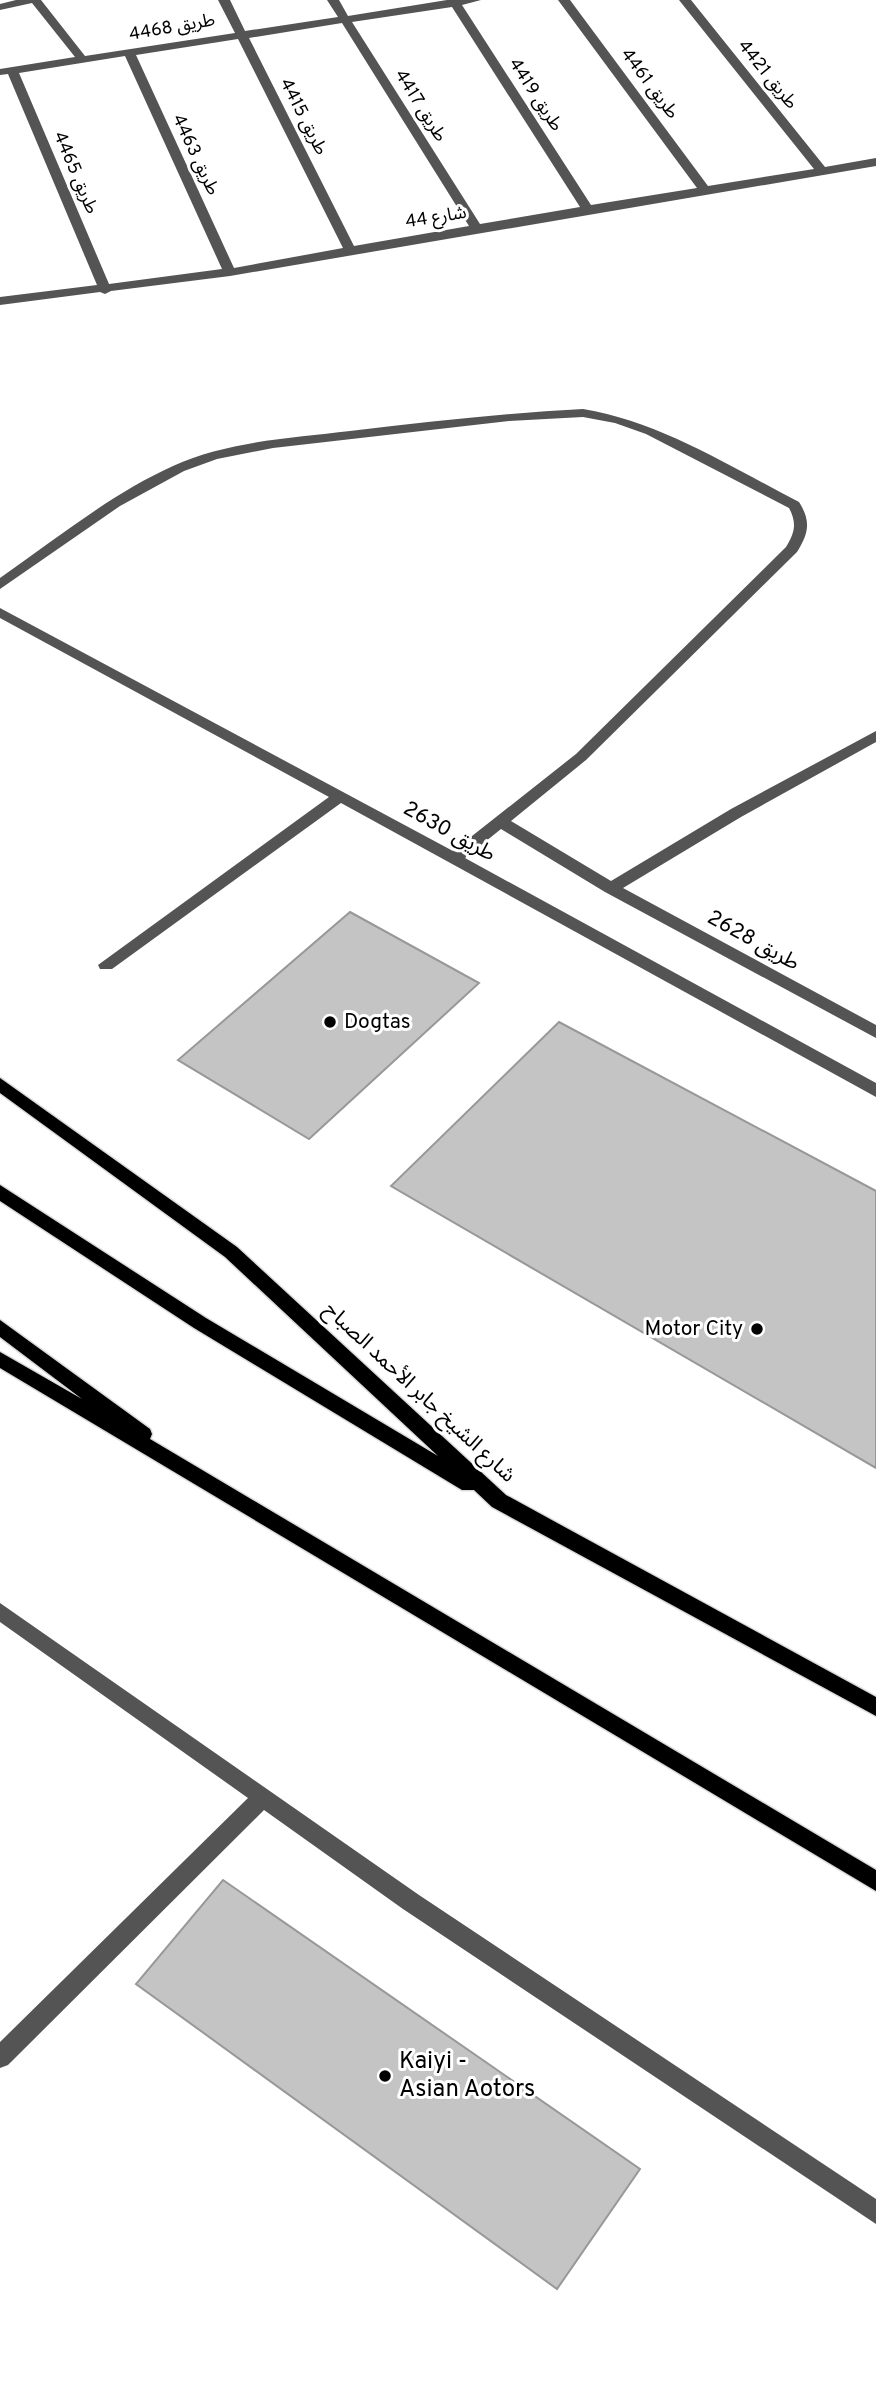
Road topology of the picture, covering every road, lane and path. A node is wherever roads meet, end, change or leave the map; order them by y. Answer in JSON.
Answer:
{"nodes":[{"id":1,"x":33,"y":0,"type":"edge"},
{"id":2,"x":224,"y":0,"type":"edge"},
{"id":3,"x":333,"y":0,"type":"edge"},
{"id":4,"x":475,"y":0,"type":"edge"},
{"id":5,"x":564,"y":0,"type":"edge"},
{"id":6,"x":685,"y":0,"type":"edge"},
{"id":7,"x":454,"y":1,"type":"edge"},
{"id":8,"x":0,"y":8,"type":"edge"},
{"id":9,"x":344,"y":18,"type":"junction"},
{"id":10,"x":242,"y":34,"type":"junction"},
{"id":11,"x":129,"y":53,"type":"junction"},
{"id":12,"x":82,"y":59,"type":"junction"},
{"id":13,"x":6,"y":71,"type":"edge"},
{"id":14,"x":876,"y":162,"type":"edge"},
{"id":15,"x":822,"y":171,"type":"junction"},
{"id":16,"x":705,"y":190,"type":"junction"},
{"id":17,"x":588,"y":209,"type":"junction"},
{"id":18,"x":477,"y":230,"type":"junction"},
{"id":19,"x":350,"y":250,"type":"junction"},
{"id":20,"x":230,"y":272,"type":"junction"},
{"id":21,"x":105,"y":290,"type":"junction"},
{"id":22,"x":0,"y":301,"type":"edge"},
{"id":23,"x":0,"y":585,"type":"edge"},
{"id":24,"x":0,"y":612,"type":"edge"},
{"id":25,"x":876,"y":736,"type":"edge"},
{"id":26,"x":340,"y":796,"type":"junction"},
{"id":27,"x":501,"y":822,"type":"junction"},
{"id":28,"x":454,"y":859,"type":"junction"},
{"id":29,"x":611,"y":888,"type":"junction"},
{"id":30,"x":106,"y":965,"type":"dead end"},
{"id":31,"x":876,"y":1032,"type":"edge"},
{"id":32,"x":0,"y":1084,"type":"edge"},
{"id":33,"x":876,"y":1091,"type":"edge"},
{"id":34,"x":0,"y":1192,"type":"edge"},
{"id":35,"x":0,"y":1327,"type":"edge"},
{"id":36,"x":0,"y":1359,"type":"edge"},
{"id":37,"x":224,"y":1495,"type":"junction"},
{"id":38,"x":499,"y":1502,"type":"junction"},
{"id":39,"x":0,"y":1611,"type":"edge"},
{"id":40,"x":876,"y":1707,"type":"edge"},
{"id":41,"x":263,"y":1797,"type":"junction"},
{"id":42,"x":876,"y":1881,"type":"edge"},
{"id":43,"x":0,"y":2057,"type":"edge"},
{"id":44,"x":876,"y":2213,"type":"edge"}],
"edges":[{"from":1,"to":8,"type":"street"},
{"from":1,"to":12,"type":"street"},
{"from":2,"to":10,"type":"street","name":"طريق 4415"},
{"from":3,"to":9,"type":"street","name":"طريق 4417"},
{"from":4,"to":7,"type":"street","name":"طريق 4468"},
{"from":5,"to":16,"type":"street","name":"طريق 4461"},
{"from":6,"to":15,"type":"street","name":"طريق 4421"},
{"from":7,"to":9,"type":"street","name":"طريق 4468"},
{"from":7,"to":17,"type":"street","name":"طريق 4419"},
{"from":9,"to":10,"type":"street","name":"طريق 4468"},
{"from":9,"to":18,"type":"street","name":"طريق 4417"},
{"from":10,"to":11,"type":"street","name":"طريق 4468"},
{"from":10,"to":19,"type":"street","name":"طريق 4415"},
{"from":11,"to":12,"type":"street","name":"طريق 4468"},
{"from":11,"to":20,"type":"street","name":"طريق 4463"},
{"from":12,"to":13,"type":"street","name":"طريق 4468"},
{"from":13,"to":21,"type":"street","name":"طريق 4465"},
{"from":14,"to":15,"type":"street","name":"شارع 44"},
{"from":15,"to":16,"type":"street","name":"شارع 44"},
{"from":16,"to":17,"type":"street","name":"شارع 44"},
{"from":17,"to":18,"type":"street","name":"شارع 44"},
{"from":18,"to":19,"type":"street","name":"شارع 44"},
{"from":19,"to":20,"type":"street","name":"شارع 44"},
{"from":20,"to":21,"type":"street","name":"شارع 44"},
{"from":21,"to":22,"type":"street","name":"شارع 44"},
{"from":23,"to":27,"type":"street"},
{"from":24,"to":26,"type":"street","name":"طريق 2630"},
{"from":25,"to":29,"type":"street"},
{"from":26,"to":28,"type":"street","name":"طريق 2630"},
{"from":26,"to":30,"type":"street"},
{"from":27,"to":28,"type":"street"},
{"from":27,"to":29,"type":"street","name":"طريق 2628"},
{"from":28,"to":33,"type":"street","name":"طريق 2630"},
{"from":29,"to":31,"type":"street","name":"طريق 2628"},
{"from":32,"to":38,"type":"main road","name":"شارع الشيخ جابر الأحمد الصباح"},
{"from":34,"to":38,"type":"main road"},
{"from":35,"to":37,"type":"main road"},
{"from":36,"to":37,"type":"main road"},
{"from":37,"to":42,"type":"main road"},
{"from":38,"to":40,"type":"main road","name":"شارع الشيخ جابر الأحمد الصباح"},
{"from":39,"to":41,"type":"street"},
{"from":41,"to":43,"type":"street"},
{"from":41,"to":44,"type":"street"}]}
